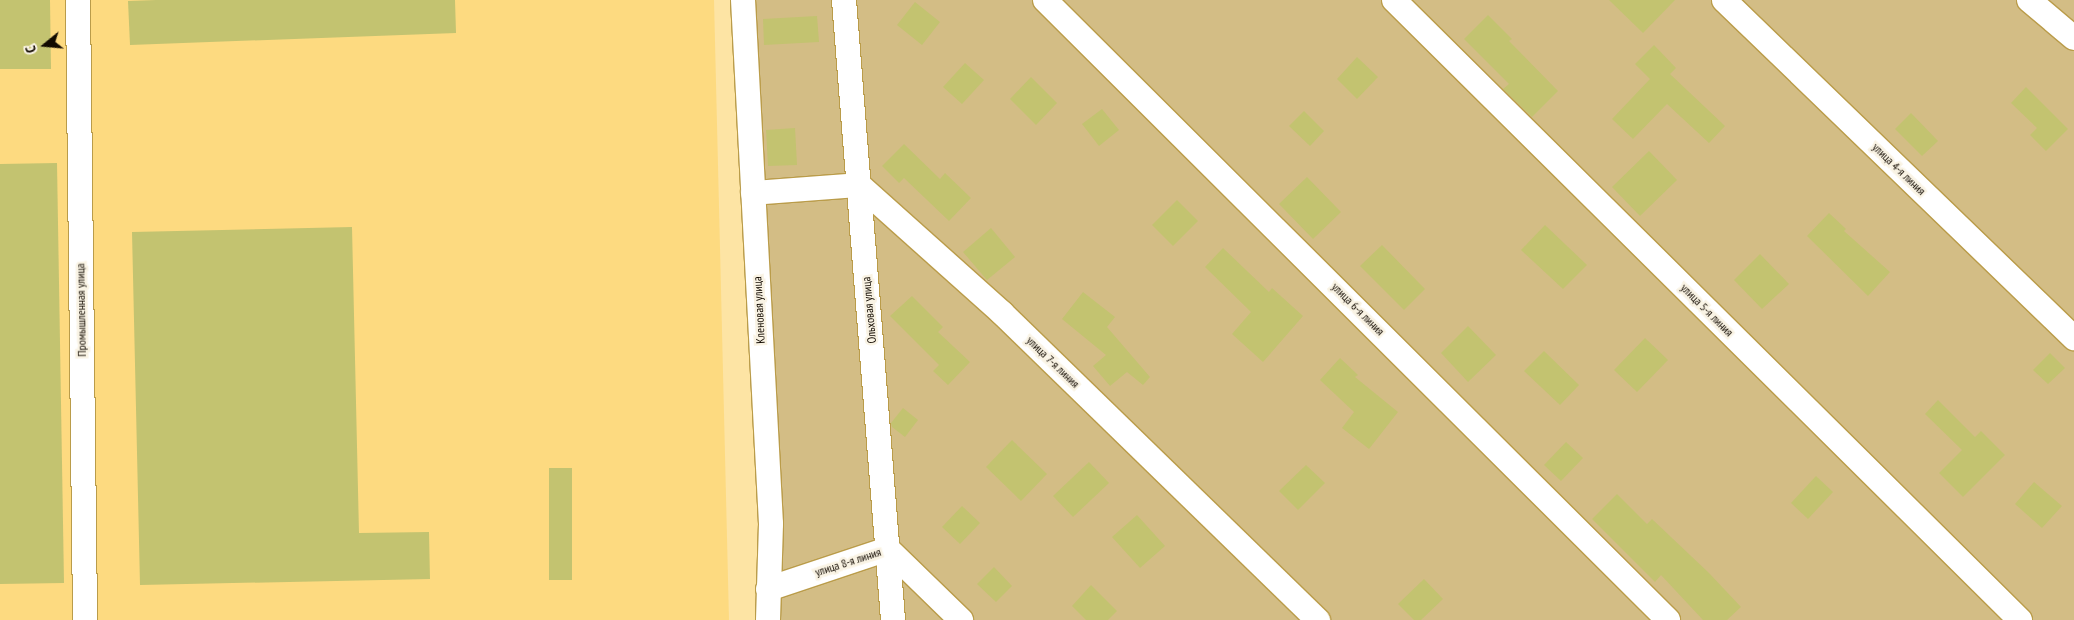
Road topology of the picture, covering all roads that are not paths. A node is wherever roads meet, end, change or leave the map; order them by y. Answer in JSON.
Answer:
{"nodes":[{"id":1,"x":78,"y":0,"type":"edge"},
{"id":2,"x":743,"y":0,"type":"edge"},
{"id":3,"x":844,"y":0,"type":"edge"},
{"id":4,"x":1045,"y":0,"type":"edge"},
{"id":5,"x":1394,"y":0,"type":"edge"},
{"id":6,"x":1724,"y":0,"type":"edge"},
{"id":7,"x":2029,"y":0,"type":"edge"},
{"id":8,"x":2074,"y":38,"type":"edge"},
{"id":9,"x":858,"y":185,"type":"junction"},
{"id":10,"x":753,"y":194,"type":"junction"},
{"id":11,"x":2074,"y":338,"type":"edge"},
{"id":12,"x":888,"y":549,"type":"junction"},
{"id":13,"x":768,"y":589,"type":"junction"},
{"id":14,"x":85,"y":620,"type":"edge"},
{"id":15,"x":768,"y":620,"type":"edge"},
{"id":16,"x":893,"y":620,"type":"edge"},
{"id":17,"x":961,"y":620,"type":"edge"},
{"id":18,"x":1318,"y":620,"type":"edge"},
{"id":19,"x":1668,"y":620,"type":"edge"},
{"id":20,"x":2020,"y":620,"type":"edge"}],
"edges":[{"from":1,"to":14,"type":"street","name":"Промышленная улица"},
{"from":2,"to":10,"type":"street","name":"Кленовая улица"},
{"from":3,"to":9,"type":"street","name":"Ольховая улица"},
{"from":4,"to":19,"type":"street","name":"улица 6-я линия"},
{"from":5,"to":20,"type":"street","name":"улица 5-я линия"},
{"from":6,"to":11,"type":"street","name":"улица 4-я линия"},
{"from":7,"to":8,"type":"street"},
{"from":9,"to":10,"type":"street"},
{"from":9,"to":12,"type":"street","name":"Ольховая улица"},
{"from":9,"to":18,"type":"street","name":"улица 7-я линия"},
{"from":10,"to":13,"type":"street","name":"Кленовая улица"},
{"from":12,"to":13,"type":"street","name":"улица 8-я линия"},
{"from":12,"to":16,"type":"street","name":"Ольховая улица"},
{"from":12,"to":17,"type":"street","name":"улица 8-я линия"},
{"from":13,"to":15,"type":"street","name":"Кленовая улица"}]}
